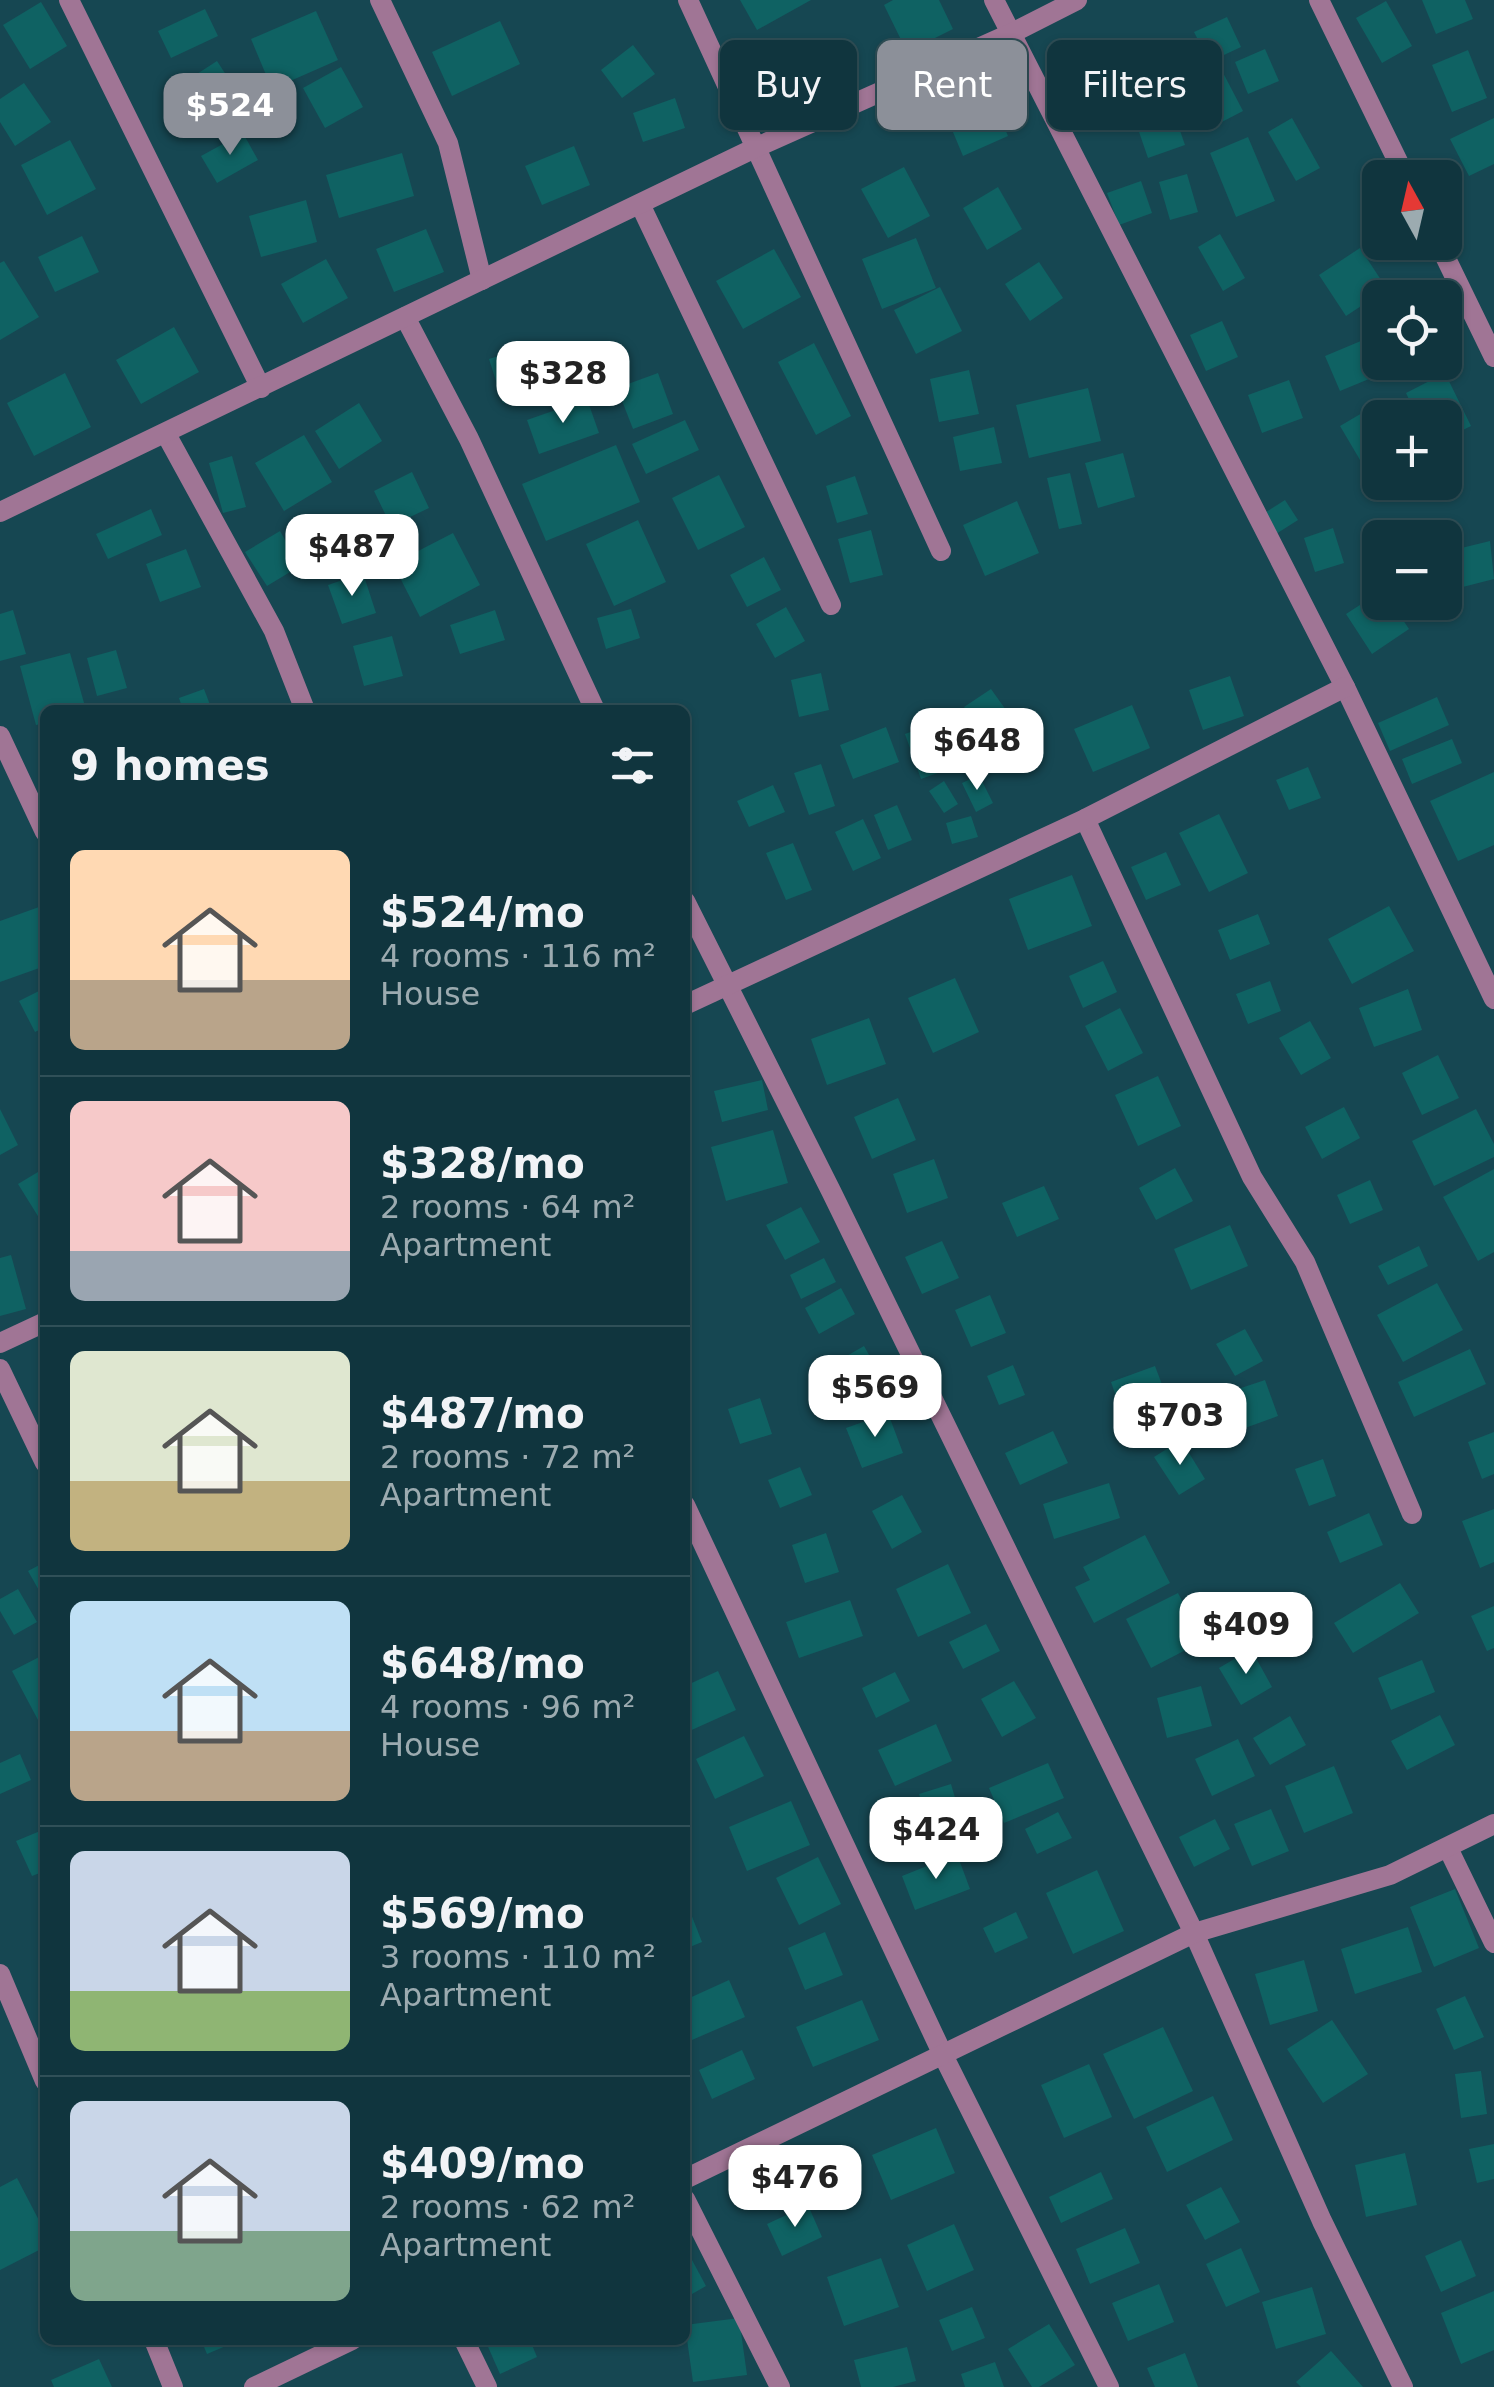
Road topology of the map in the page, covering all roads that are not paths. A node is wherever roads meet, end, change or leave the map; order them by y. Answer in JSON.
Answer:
{"nodes":[{"id":1,"x":70,"y":0,"type":"edge"},
{"id":2,"x":380,"y":0,"type":"edge"},
{"id":3,"x":688,"y":0,"type":"edge"},
{"id":4,"x":994,"y":0,"type":"edge"},
{"id":5,"x":1078,"y":0,"type":"edge"},
{"id":6,"x":1320,"y":0,"type":"edge"},
{"id":7,"x":1010,"y":34,"type":"junction"},
{"id":8,"x":758,"y":146,"type":"junction"},
{"id":9,"x":1397,"y":160,"type":"edge"},
{"id":10,"x":640,"y":204,"type":"junction"},
{"id":11,"x":1447,"y":260,"type":"edge"},
{"id":12,"x":482,"y":280,"type":"junction"},
{"id":13,"x":405,"y":318,"type":"junction"},
{"id":14,"x":1494,"y":356,"type":"edge"},
{"id":15,"x":261,"y":388,"type":"junction"},
{"id":16,"x":166,"y":434,"type":"junction"},
{"id":17,"x":0,"y":489,"type":"edge"},
{"id":18,"x":6,"y":511,"type":"edge"},
{"id":19,"x":940,"y":551,"type":"dead end"},
{"id":20,"x":831,"y":605,"type":"dead end"},
{"id":21,"x":1345,"y":687,"type":"junction"},
{"id":22,"x":304,"y":705,"type":"edge"},
{"id":23,"x":594,"y":705,"type":"edge"},
{"id":24,"x":0,"y":736,"type":"edge"},
{"id":25,"x":1085,"y":819,"type":"junction"},
{"id":26,"x":40,"y":821,"type":"edge"},
{"id":27,"x":690,"y":912,"type":"edge"},
{"id":28,"x":725,"y":985,"type":"junction"},
{"id":29,"x":1494,"y":999,"type":"edge"},
{"id":30,"x":690,"y":1002,"type":"edge"},
{"id":31,"x":40,"y":1324,"type":"edge"},
{"id":32,"x":0,"y":1343,"type":"edge"},
{"id":33,"x":0,"y":1369,"type":"edge"},
{"id":34,"x":40,"y":1453,"type":"edge"},
{"id":35,"x":1412,"y":1514,"type":"dead end"},
{"id":36,"x":690,"y":1516,"type":"edge"},
{"id":37,"x":1494,"y":1824,"type":"edge"},
{"id":38,"x":1448,"y":1848,"type":"junction"},
{"id":39,"x":1194,"y":1934,"type":"junction"},
{"id":40,"x":1494,"y":1943,"type":"edge"},
{"id":41,"x":0,"y":1974,"type":"edge"},
{"id":42,"x":943,"y":2055,"type":"junction"},
{"id":43,"x":40,"y":2069,"type":"edge"},
{"id":44,"x":690,"y":2177,"type":"edge"},
{"id":45,"x":690,"y":2209,"type":"edge"},
{"id":46,"x":156,"y":2345,"type":"edge"},
{"id":47,"x":342,"y":2345,"type":"edge"},
{"id":48,"x":466,"y":2345,"type":"edge"},
{"id":49,"x":174,"y":2387,"type":"edge"},
{"id":50,"x":254,"y":2387,"type":"edge"},
{"id":51,"x":487,"y":2387,"type":"edge"},
{"id":52,"x":780,"y":2387,"type":"edge"},
{"id":53,"x":1109,"y":2387,"type":"edge"},
{"id":54,"x":1403,"y":2387,"type":"edge"}],
"edges":[{"from":1,"to":15,"type":"street"},
{"from":2,"to":12,"type":"street"},
{"from":3,"to":8,"type":"street"},
{"from":4,"to":7,"type":"street"},
{"from":5,"to":7,"type":"street"},
{"from":6,"to":9,"type":"street"},
{"from":7,"to":8,"type":"street"},
{"from":7,"to":21,"type":"street"},
{"from":8,"to":10,"type":"street"},
{"from":8,"to":19,"type":"street"},
{"from":10,"to":12,"type":"street"},
{"from":10,"to":20,"type":"street"},
{"from":11,"to":14,"type":"street"},
{"from":12,"to":13,"type":"street"},
{"from":13,"to":15,"type":"street"},
{"from":13,"to":23,"type":"street"},
{"from":15,"to":16,"type":"street"},
{"from":16,"to":18,"type":"street"},
{"from":16,"to":22,"type":"street"},
{"from":17,"to":18,"type":"street"},
{"from":21,"to":25,"type":"street"},
{"from":21,"to":29,"type":"street"},
{"from":24,"to":26,"type":"street"},
{"from":25,"to":28,"type":"street"},
{"from":25,"to":35,"type":"street"},
{"from":27,"to":28,"type":"street"},
{"from":28,"to":30,"type":"street"},
{"from":28,"to":39,"type":"street"},
{"from":31,"to":32,"type":"street"},
{"from":33,"to":34,"type":"street"},
{"from":36,"to":42,"type":"street"},
{"from":37,"to":38,"type":"street"},
{"from":38,"to":39,"type":"street"},
{"from":38,"to":40,"type":"street"},
{"from":39,"to":42,"type":"street"},
{"from":39,"to":54,"type":"street"},
{"from":41,"to":43,"type":"street"},
{"from":42,"to":44,"type":"street"},
{"from":42,"to":53,"type":"street"},
{"from":45,"to":52,"type":"street"},
{"from":46,"to":49,"type":"street"},
{"from":47,"to":50,"type":"street"},
{"from":48,"to":51,"type":"street"}]}
